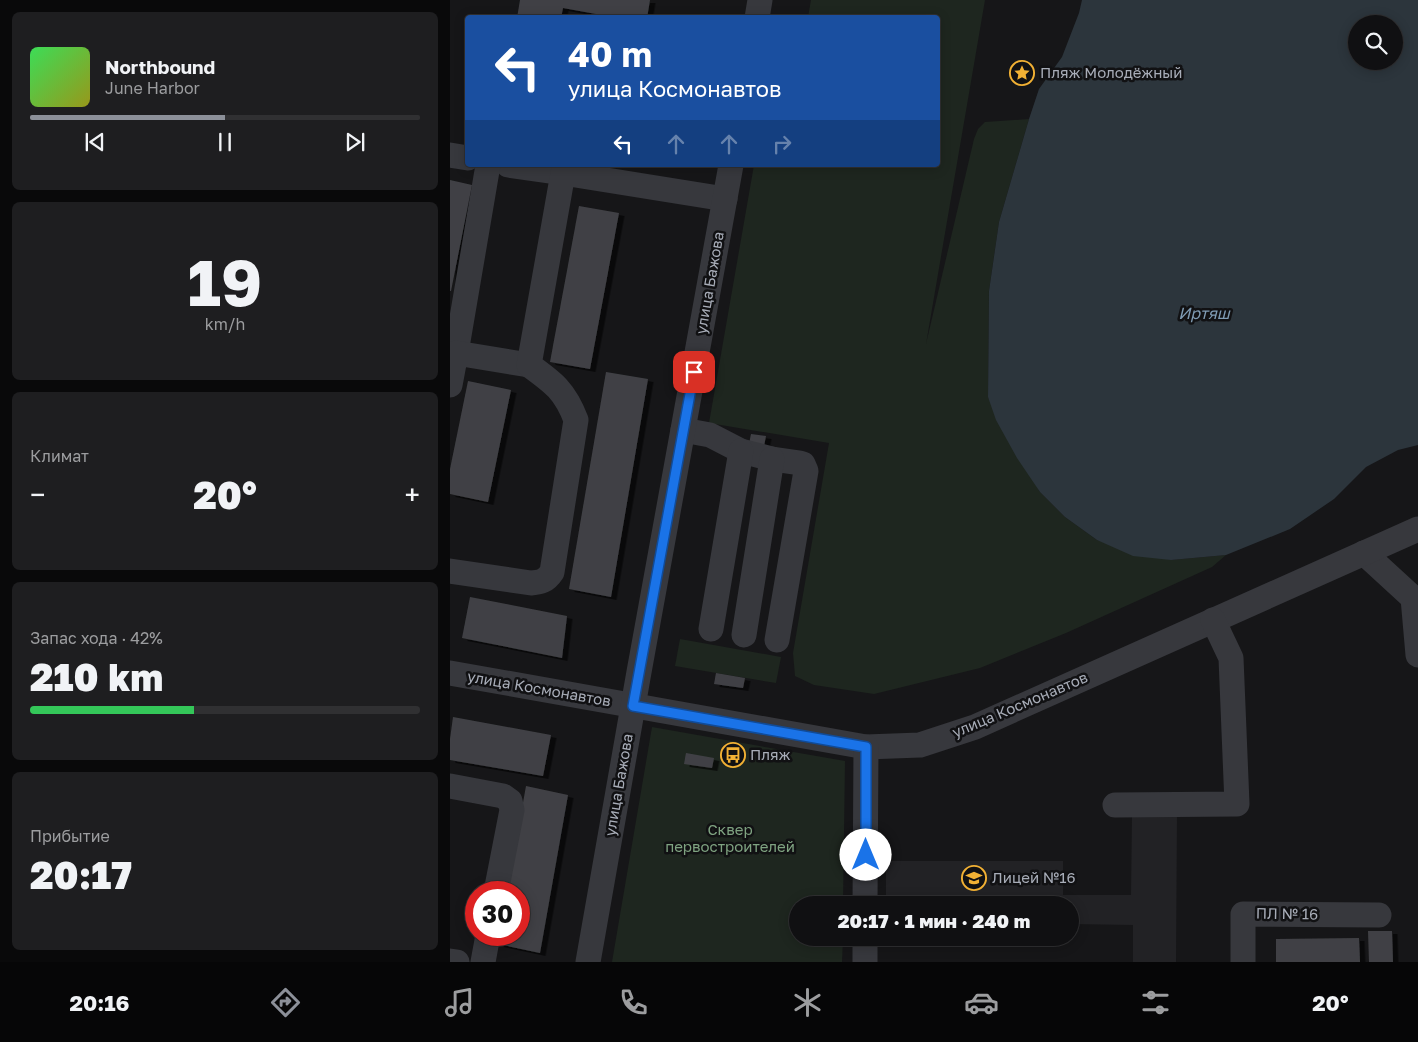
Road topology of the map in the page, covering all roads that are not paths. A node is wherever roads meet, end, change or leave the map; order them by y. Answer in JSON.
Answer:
{"nodes":[{"id":1,"x":760,"y":0,"type":"edge"},
{"id":2,"x":758,"y":15,"type":"edge"},
{"id":3,"x":450,"y":155,"type":"edge"},
{"id":4,"x":465,"y":158,"type":"edge"},
{"id":5,"x":488,"y":167,"type":"edge"},
{"id":6,"x":522,"y":167,"type":"edge"},
{"id":7,"x":731,"y":167,"type":"edge"},
{"id":8,"x":562,"y":173,"type":"junction"},
{"id":9,"x":725,"y":199,"type":"junction"},
{"id":10,"x":456,"y":353,"type":"junction"},
{"id":11,"x":529,"y":365,"type":"junction"},
{"id":12,"x":450,"y":385,"type":"edge"},
{"id":13,"x":683,"y":430,"type":"junction"},
{"id":14,"x":741,"y":451,"type":"junction"},
{"id":15,"x":772,"y":459,"type":"junction"},
{"id":16,"x":1418,"y":529,"type":"edge"},
{"id":17,"x":1364,"y":553,"type":"junction"},
{"id":18,"x":451,"y":576,"type":"edge"},
{"id":19,"x":1416,"y":598,"type":"edge"},
{"id":20,"x":1213,"y":620,"type":"junction"},
{"id":21,"x":711,"y":629,"type":"dead end"},
{"id":22,"x":744,"y":634,"type":"dead end"},
{"id":23,"x":778,"y":640,"type":"dead end"},
{"id":24,"x":1418,"y":655,"type":"edge"},
{"id":25,"x":450,"y":674,"type":"edge"},
{"id":26,"x":633,"y":706,"type":"junction"},
{"id":27,"x":866,"y":747,"type":"junction"},
{"id":28,"x":450,"y":786,"type":"edge"},
{"id":29,"x":1115,"y":805,"type":"dead end"},
{"id":30,"x":498,"y":881,"type":"edge"},
{"id":31,"x":865,"y":896,"type":"edge"},
{"id":32,"x":1379,"y":915,"type":"dead end"},
{"id":33,"x":486,"y":946,"type":"edge"},
{"id":34,"x":865,"y":946,"type":"edge"},
{"id":35,"x":450,"y":961,"type":"edge"},
{"id":36,"x":457,"y":962,"type":"edge"},
{"id":37,"x":483,"y":962,"type":"edge"},
{"id":38,"x":588,"y":962,"type":"edge"},
{"id":39,"x":865,"y":962,"type":"edge"},
{"id":40,"x":1243,"y":962,"type":"edge"}],
"edges":[{"from":1,"to":2,"type":"street"},
{"from":3,"to":4,"type":"street"},
{"from":5,"to":10,"type":"street"},
{"from":6,"to":8,"type":"street"},
{"from":7,"to":9,"type":"street","name":"улица Бажова"},
{"from":8,"to":9,"type":"street"},
{"from":8,"to":11,"type":"street"},
{"from":9,"to":13,"type":"street","name":"улица Бажова"},
{"from":10,"to":11,"type":"street"},
{"from":10,"to":12,"type":"street"},
{"from":11,"to":18,"type":"street"},
{"from":13,"to":14,"type":"street"},
{"from":13,"to":26,"type":"street","name":"улица Бажова"},
{"from":14,"to":15,"type":"street"},
{"from":14,"to":21,"type":"street"},
{"from":15,"to":22,"type":"street"},
{"from":15,"to":23,"type":"street"},
{"from":16,"to":17,"type":"street","name":"улица Космонавтов"},
{"from":17,"to":19,"type":"street"},
{"from":17,"to":20,"type":"street","name":"улица Космонавтов"},
{"from":19,"to":24,"type":"street"},
{"from":20,"to":27,"type":"street","name":"улица Космонавтов"},
{"from":20,"to":29,"type":"street"},
{"from":25,"to":26,"type":"street","name":"улица Космонавтов"},
{"from":26,"to":27,"type":"street","name":"улица Космонавтов"},
{"from":26,"to":38,"type":"street","name":"улица Бажова"},
{"from":27,"to":31,"type":"street"},
{"from":28,"to":30,"type":"street"},
{"from":32,"to":40,"type":"street","name":"ПЛ № 16"},
{"from":33,"to":37,"type":"street"},
{"from":34,"to":39,"type":"street"},
{"from":35,"to":36,"type":"street"}]}
